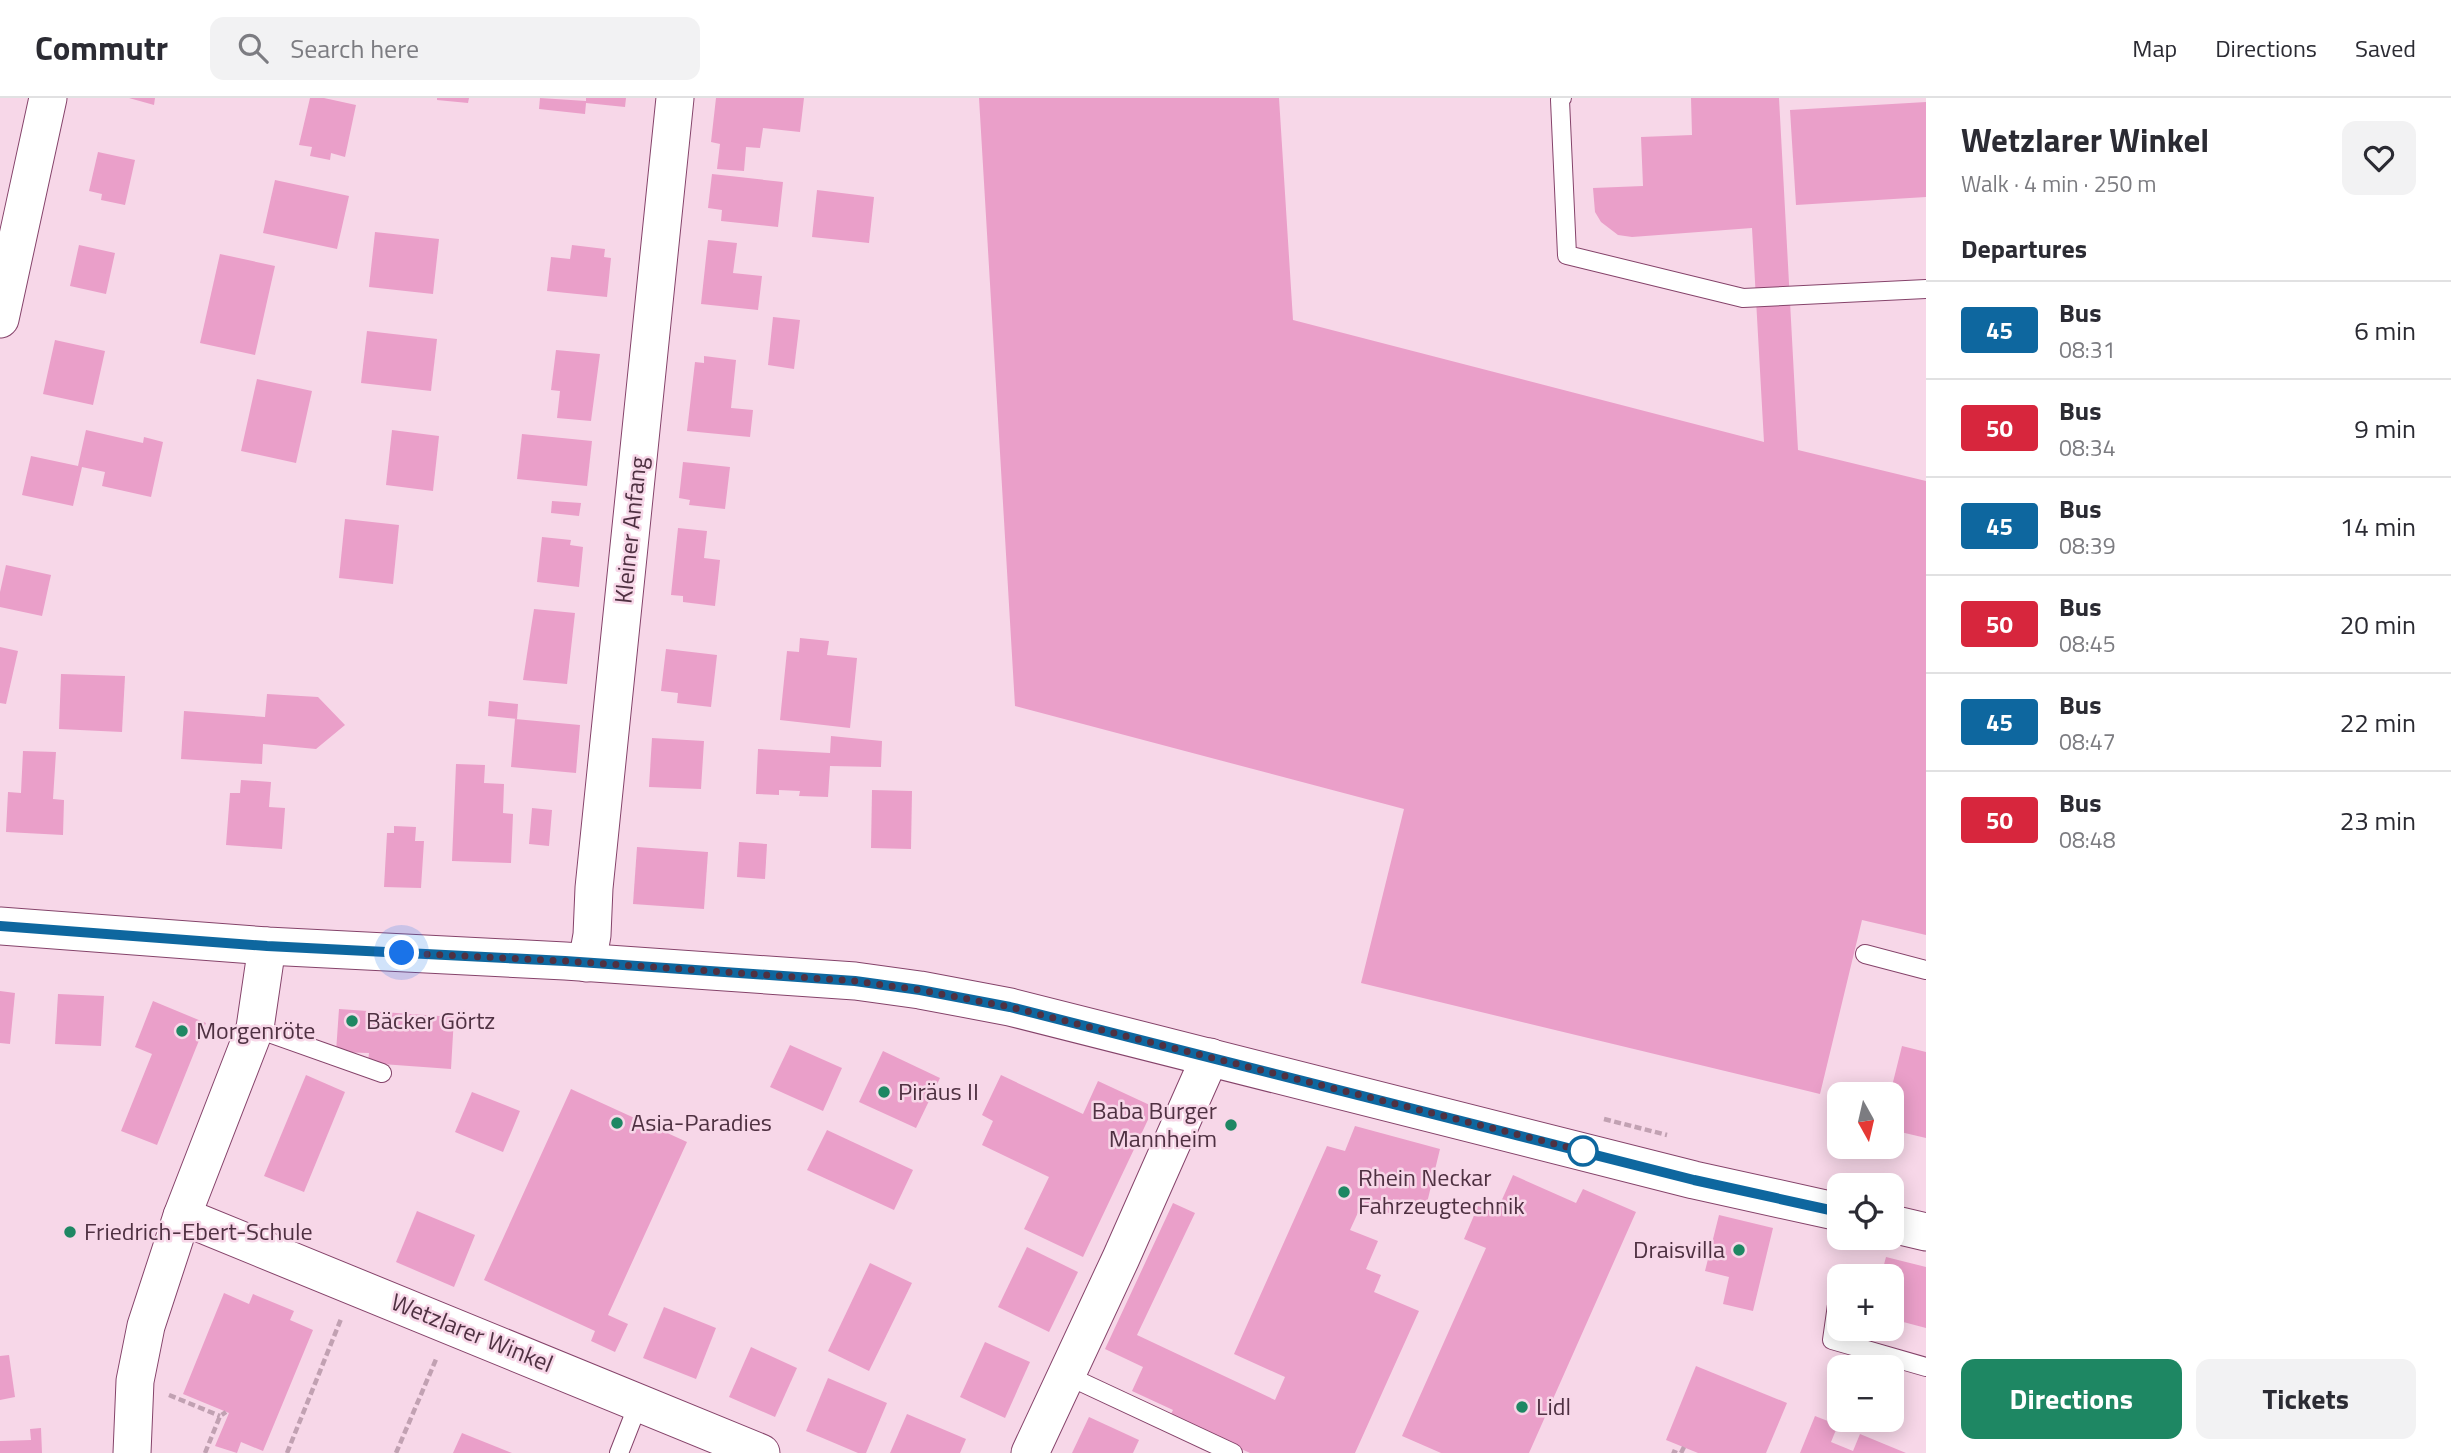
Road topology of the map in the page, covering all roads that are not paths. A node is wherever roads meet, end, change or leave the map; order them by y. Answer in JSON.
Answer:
{"nodes":[{"id":1,"x":48,"y":98,"type":"edge"},
{"id":2,"x":675,"y":98,"type":"edge"},
{"id":3,"x":1562,"y":98,"type":"edge"},
{"id":4,"x":1926,"y":289,"type":"edge"},
{"id":5,"x":0,"y":319,"type":"edge"},
{"id":6,"x":0,"y":926,"type":"edge"},
{"id":7,"x":267,"y":946,"type":"junction"},
{"id":8,"x":1865,"y":954,"type":"dead end"},
{"id":9,"x":587,"y":963,"type":"junction"},
{"id":10,"x":1926,"y":970,"type":"edge"},
{"id":11,"x":255,"y":1028,"type":"junction"},
{"id":12,"x":1210,"y":1057,"type":"junction"},
{"id":13,"x":382,"y":1073,"type":"dead end"},
{"id":14,"x":1827,"y":1209,"type":"edge"},
{"id":15,"x":181,"y":1216,"type":"junction"},
{"id":16,"x":1904,"y":1227,"type":"edge"},
{"id":17,"x":1926,"y":1232,"type":"edge"},
{"id":18,"x":1835,"y":1341,"type":"edge"},
{"id":19,"x":1926,"y":1367,"type":"edge"},
{"id":20,"x":1066,"y":1375,"type":"junction"},
{"id":21,"x":639,"y":1402,"type":"junction"},
{"id":22,"x":132,"y":1453,"type":"edge"},
{"id":23,"x":619,"y":1453,"type":"edge"},
{"id":24,"x":761,"y":1453,"type":"edge"},
{"id":25,"x":1030,"y":1453,"type":"edge"},
{"id":26,"x":1233,"y":1453,"type":"edge"}],
"edges":[{"from":1,"to":5,"type":"street"},
{"from":2,"to":9,"type":"street","name":"Kleiner Anfang"},
{"from":3,"to":4,"type":"lane"},
{"from":6,"to":7,"type":"street"},
{"from":7,"to":9,"type":"street"},
{"from":7,"to":11,"type":"street"},
{"from":8,"to":10,"type":"lane"},
{"from":9,"to":12,"type":"street"},
{"from":11,"to":13,"type":"lane"},
{"from":11,"to":15,"type":"street"},
{"from":12,"to":14,"type":"street"},
{"from":12,"to":20,"type":"street"},
{"from":15,"to":21,"type":"street","name":"Wetzlarer Winkel"},
{"from":15,"to":22,"type":"street"},
{"from":16,"to":17,"type":"street"},
{"from":18,"to":19,"type":"lane"},
{"from":20,"to":25,"type":"street"},
{"from":20,"to":26,"type":"lane"},
{"from":21,"to":23,"type":"lane"},
{"from":21,"to":24,"type":"street","name":"Wetzlarer Winkel"}]}
